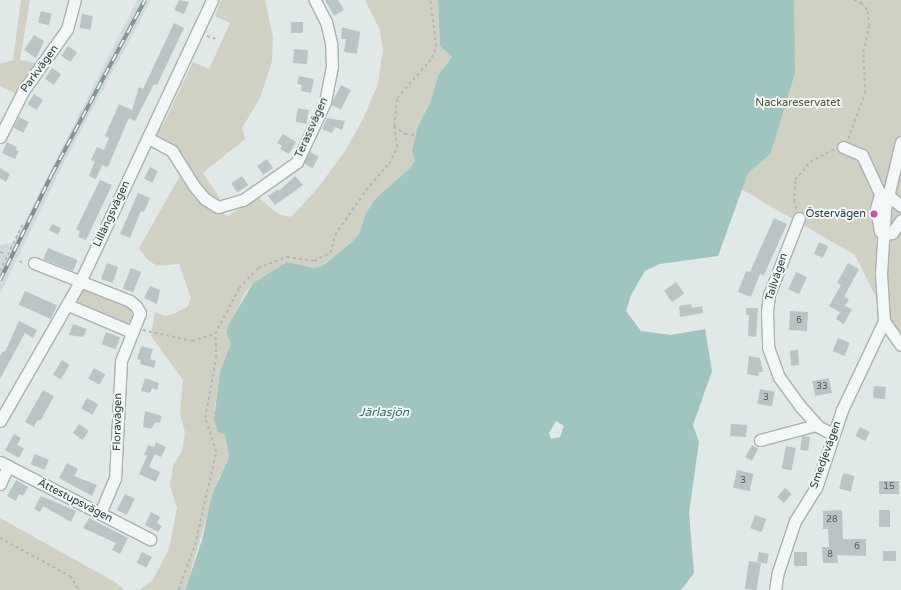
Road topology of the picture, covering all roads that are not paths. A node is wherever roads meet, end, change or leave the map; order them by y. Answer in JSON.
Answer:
{"nodes":[{"id":1,"x":75,"y":0,"type":"edge"},
{"id":2,"x":212,"y":0,"type":"edge"},
{"id":3,"x":315,"y":0,"type":"edge"},
{"id":4,"x":0,"y":137,"type":"edge"},
{"id":5,"x":148,"y":138,"type":"junction"},
{"id":6,"x":901,"y":142,"type":"edge"},
{"id":7,"x":843,"y":147,"type":"road end"},
{"id":8,"x":885,"y":195,"type":"junction"},
{"id":9,"x":901,"y":206,"type":"edge"},
{"id":10,"x":799,"y":218,"type":"road end"},
{"id":11,"x":901,"y":220,"type":"edge"},
{"id":12,"x":884,"y":234,"type":"junction"},
{"id":13,"x":34,"y":263,"type":"dead end"},
{"id":14,"x":80,"y":282,"type":"junction"},
{"id":15,"x":68,"y":305,"type":"junction"},
{"id":16,"x":884,"y":321,"type":"junction"},
{"id":17,"x":133,"y":331,"type":"junction"},
{"id":18,"x":901,"y":345,"type":"edge"},
{"id":19,"x":0,"y":421,"type":"edge"},
{"id":20,"x":816,"y":425,"type":"junction"},
{"id":21,"x":833,"y":434,"type":"junction"},
{"id":22,"x":760,"y":440,"type":"dead end"},
{"id":23,"x":4,"y":464,"type":"edge"},
{"id":24,"x":0,"y":484,"type":"edge"},
{"id":25,"x":100,"y":513,"type":"junction"},
{"id":26,"x":150,"y":539,"type":"dead end"},
{"id":27,"x":775,"y":590,"type":"edge"}],
"edges":[{"from":1,"to":4,"type":"street","name":"Parkvägen"},
{"from":2,"to":5,"type":"street","name":"Lillängsvägen"},
{"from":3,"to":5,"type":"street","name":"Terassvägen"},
{"from":5,"to":14,"type":"street","name":"Lillängsvägen"},
{"from":6,"to":8,"type":"street"},
{"from":7,"to":8,"type":"street"},
{"from":8,"to":9,"type":"street"},
{"from":8,"to":12,"type":"street"},
{"from":10,"to":20,"type":"street","name":"Tallvägen"},
{"from":11,"to":12,"type":"street"},
{"from":12,"to":16,"type":"street"},
{"from":13,"to":14,"type":"street"},
{"from":14,"to":15,"type":"street","name":"Lillängsvägen"},
{"from":14,"to":17,"type":"street","name":"Floravägen"},
{"from":15,"to":17,"type":"street"},
{"from":15,"to":19,"type":"street","name":"Lillängsvägen"},
{"from":16,"to":18,"type":"street"},
{"from":16,"to":21,"type":"street","name":"Smedjevägen"},
{"from":17,"to":25,"type":"street","name":"Floravägen"},
{"from":20,"to":21,"type":"street","name":"Tallvägen"},
{"from":20,"to":22,"type":"street"},
{"from":21,"to":27,"type":"street","name":"Smedjevägen"},
{"from":23,"to":24,"type":"street"},
{"from":23,"to":25,"type":"street","name":"Ättestupsvägen"},
{"from":25,"to":26,"type":"street","name":"Ättestupsvägen"}]}
